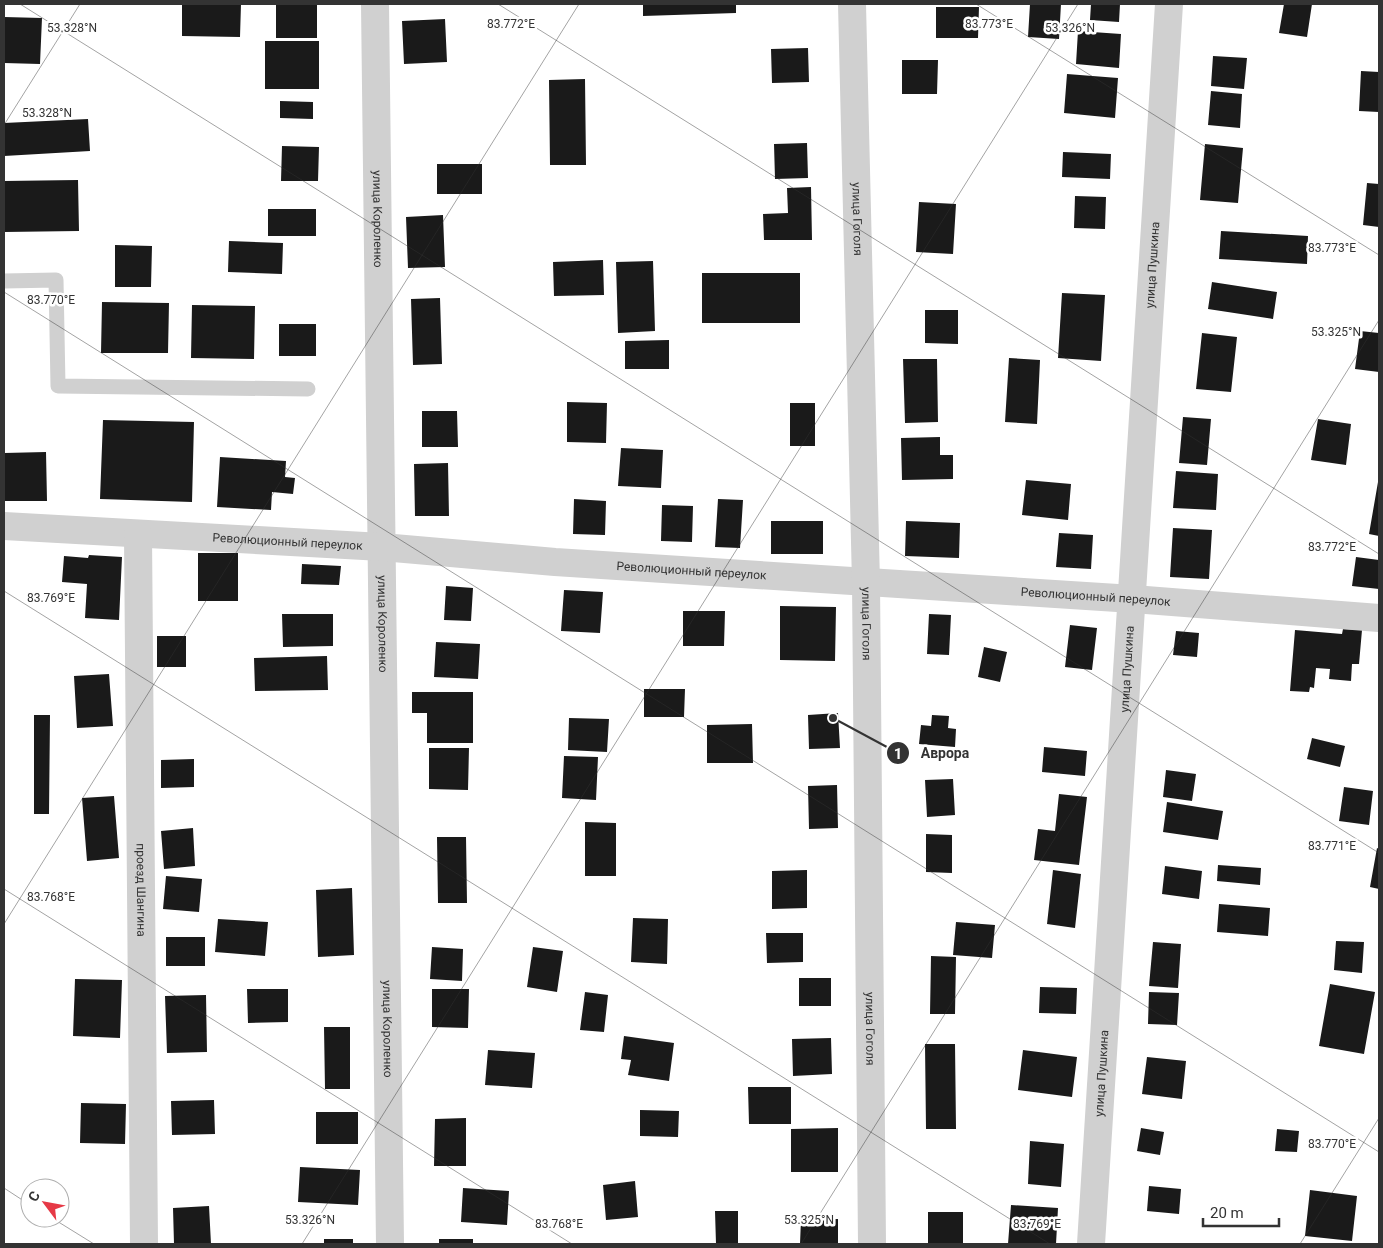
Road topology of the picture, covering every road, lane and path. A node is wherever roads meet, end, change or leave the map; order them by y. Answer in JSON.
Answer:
{"nodes":[{"id":1,"x":375,"y":4,"type":"edge"},
{"id":2,"x":852,"y":4,"type":"edge"},
{"id":3,"x":1169,"y":4,"type":"edge"},
{"id":4,"x":4,"y":281,"type":"edge"},
{"id":5,"x":308,"y":389,"type":"dead end"},
{"id":6,"x":4,"y":526,"type":"edge"},
{"id":7,"x":138,"y":535,"type":"junction"},
{"id":8,"x":382,"y":547,"type":"junction"},
{"id":9,"x":866,"y":583,"type":"junction"},
{"id":10,"x":1133,"y":599,"type":"junction"},
{"id":11,"x":1379,"y":618,"type":"edge"},
{"id":12,"x":144,"y":1244,"type":"edge"},
{"id":13,"x":390,"y":1244,"type":"edge"},
{"id":14,"x":872,"y":1244,"type":"edge"},
{"id":15,"x":1091,"y":1244,"type":"edge"}],
"edges":[{"from":1,"to":8,"type":"street","name":"улица Короленко"},
{"from":2,"to":9,"type":"street","name":"улица Гоголя"},
{"from":3,"to":10,"type":"street","name":"улица Пушкина"},
{"from":4,"to":5,"type":"lane"},
{"from":6,"to":7,"type":"street","name":"Революционный переулок"},
{"from":7,"to":8,"type":"street","name":"Революционный переулок"},
{"from":7,"to":12,"type":"street","name":"проезд Шангина"},
{"from":8,"to":9,"type":"street","name":"Революционный переулок"},
{"from":8,"to":13,"type":"street","name":"улица Короленко"},
{"from":9,"to":10,"type":"street","name":"Революционный переулок"},
{"from":9,"to":14,"type":"street","name":"улица Гоголя"},
{"from":10,"to":11,"type":"street","name":"Революционный переулок"},
{"from":10,"to":15,"type":"street","name":"улица Пушкина"}]}
